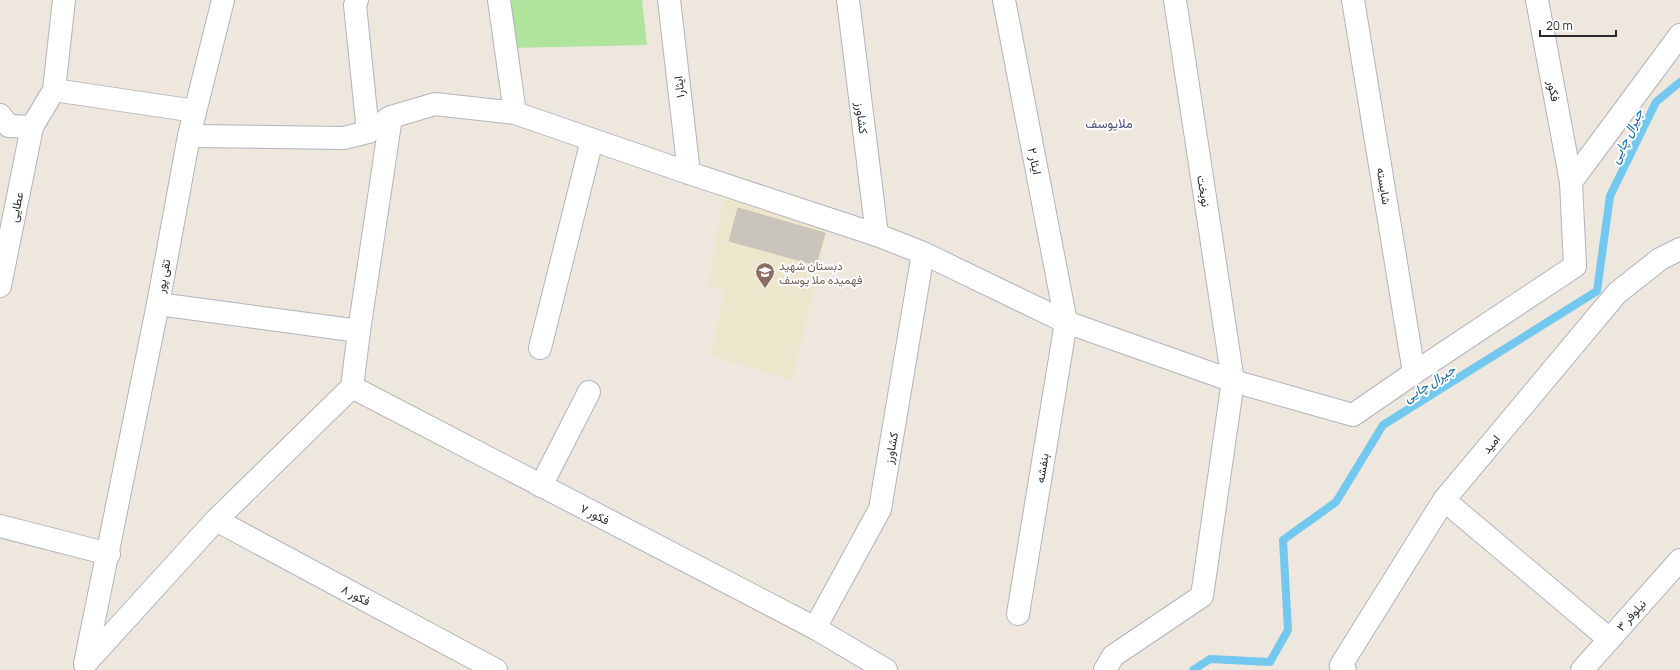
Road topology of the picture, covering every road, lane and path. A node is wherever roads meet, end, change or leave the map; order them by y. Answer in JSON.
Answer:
{"nodes":[{"id":1,"x":64,"y":0,"type":"edge"},
{"id":2,"x":222,"y":0,"type":"edge"},
{"id":3,"x":357,"y":0,"type":"edge"},
{"id":4,"x":499,"y":0,"type":"edge"},
{"id":5,"x":669,"y":0,"type":"edge"},
{"id":6,"x":848,"y":0,"type":"edge"},
{"id":7,"x":1004,"y":0,"type":"edge"},
{"id":8,"x":1176,"y":0,"type":"edge"},
{"id":9,"x":1353,"y":0,"type":"edge"},
{"id":10,"x":1537,"y":0,"type":"edge"},
{"id":11,"x":1680,"y":35,"type":"edge"},
{"id":12,"x":54,"y":90,"type":"junction"},
{"id":13,"x":195,"y":111,"type":"junction"},
{"id":14,"x":515,"y":113,"type":"junction"},
{"id":15,"x":0,"y":115,"type":"edge"},
{"id":16,"x":391,"y":117,"type":"junction"},
{"id":17,"x":32,"y":127,"type":"junction"},
{"id":18,"x":368,"y":132,"type":"junction"},
{"id":19,"x":188,"y":136,"type":"junction"},
{"id":20,"x":592,"y":140,"type":"junction"},
{"id":21,"x":689,"y":173,"type":"junction"},
{"id":22,"x":1571,"y":182,"type":"junction"},
{"id":23,"x":877,"y":236,"type":"junction"},
{"id":24,"x":1680,"y":249,"type":"edge"},
{"id":25,"x":923,"y":253,"type":"junction"},
{"id":26,"x":0,"y":286,"type":"edge"},
{"id":27,"x":158,"y":304,"type":"junction"},
{"id":28,"x":1066,"y":322,"type":"junction"},
{"id":29,"x":359,"y":331,"type":"junction"},
{"id":30,"x":540,"y":348,"type":"dead end"},
{"id":31,"x":1414,"y":373,"type":"junction"},
{"id":32,"x":1233,"y":381,"type":"junction"},
{"id":33,"x":352,"y":387,"type":"junction"},
{"id":34,"x":589,"y":392,"type":"dead end"},
{"id":35,"x":541,"y":486,"type":"junction"},
{"id":36,"x":1444,"y":500,"type":"junction"},
{"id":37,"x":216,"y":520,"type":"junction"},
{"id":38,"x":0,"y":526,"type":"edge"},
{"id":39,"x":109,"y":554,"type":"junction"},
{"id":40,"x":1680,"y":560,"type":"edge"},
{"id":41,"x":1018,"y":614,"type":"dead end"},
{"id":42,"x":815,"y":628,"type":"junction"},
{"id":43,"x":1609,"y":639,"type":"junction"},
{"id":44,"x":87,"y":668,"type":"edge"},
{"id":45,"x":1341,"y":668,"type":"edge"},
{"id":46,"x":496,"y":670,"type":"edge"},
{"id":47,"x":886,"y":670,"type":"edge"},
{"id":48,"x":1105,"y":670,"type":"edge"},
{"id":49,"x":1582,"y":670,"type":"edge"}],
"edges":[{"from":1,"to":12,"type":"street","name":"عطایی"},
{"from":2,"to":13,"type":"street","name":"تقی پور"},
{"from":3,"to":18,"type":"street"},
{"from":4,"to":14,"type":"street"},
{"from":5,"to":21,"type":"street","name":"ایثار۱"},
{"from":6,"to":23,"type":"street","name":"کشاورز"},
{"from":7,"to":28,"type":"street","name":"ایثار ۲"},
{"from":8,"to":32,"type":"street","name":"نوبخت"},
{"from":9,"to":31,"type":"street","name":"شایسته"},
{"from":10,"to":22,"type":"street","name":"فکور"},
{"from":11,"to":22,"type":"street"},
{"from":12,"to":13,"type":"street"},
{"from":12,"to":17,"type":"street","name":"عطایی"},
{"from":13,"to":19,"type":"street","name":"تقی پور"},
{"from":14,"to":16,"type":"street"},
{"from":14,"to":20,"type":"street"},
{"from":15,"to":17,"type":"street"},
{"from":16,"to":18,"type":"street"},
{"from":16,"to":29,"type":"street"},
{"from":17,"to":26,"type":"street","name":"عطایی"},
{"from":18,"to":19,"type":"street"},
{"from":19,"to":27,"type":"street","name":"تقی پور"},
{"from":20,"to":21,"type":"street"},
{"from":20,"to":30,"type":"street"},
{"from":21,"to":23,"type":"street"},
{"from":22,"to":31,"type":"street","name":"فکور"},
{"from":23,"to":25,"type":"street"},
{"from":24,"to":36,"type":"street","name":"امید"},
{"from":25,"to":28,"type":"street"},
{"from":25,"to":42,"type":"street","name":"کشاورز"},
{"from":27,"to":29,"type":"street"},
{"from":27,"to":39,"type":"street","name":"تقی پور"},
{"from":28,"to":32,"type":"street"},
{"from":28,"to":41,"type":"street","name":"بنفشه"},
{"from":29,"to":33,"type":"street"},
{"from":31,"to":32,"type":"street"},
{"from":32,"to":48,"type":"street","name":"نوبخت"},
{"from":33,"to":35,"type":"street","name":"فکور ۷"},
{"from":33,"to":37,"type":"street"},
{"from":34,"to":35,"type":"street"},
{"from":35,"to":42,"type":"street","name":"فکور ۷"},
{"from":36,"to":43,"type":"street"},
{"from":36,"to":45,"type":"street","name":"امید"},
{"from":37,"to":44,"type":"street"},
{"from":37,"to":46,"type":"street","name":"فکور ۸"},
{"from":38,"to":39,"type":"street"},
{"from":39,"to":44,"type":"street","name":"تقی پور"},
{"from":40,"to":43,"type":"street","name":"نیلوفر ۳"},
{"from":42,"to":47,"type":"street","name":"فکور ۷"},
{"from":43,"to":49,"type":"street","name":"نیلوفر ۳"}]}
